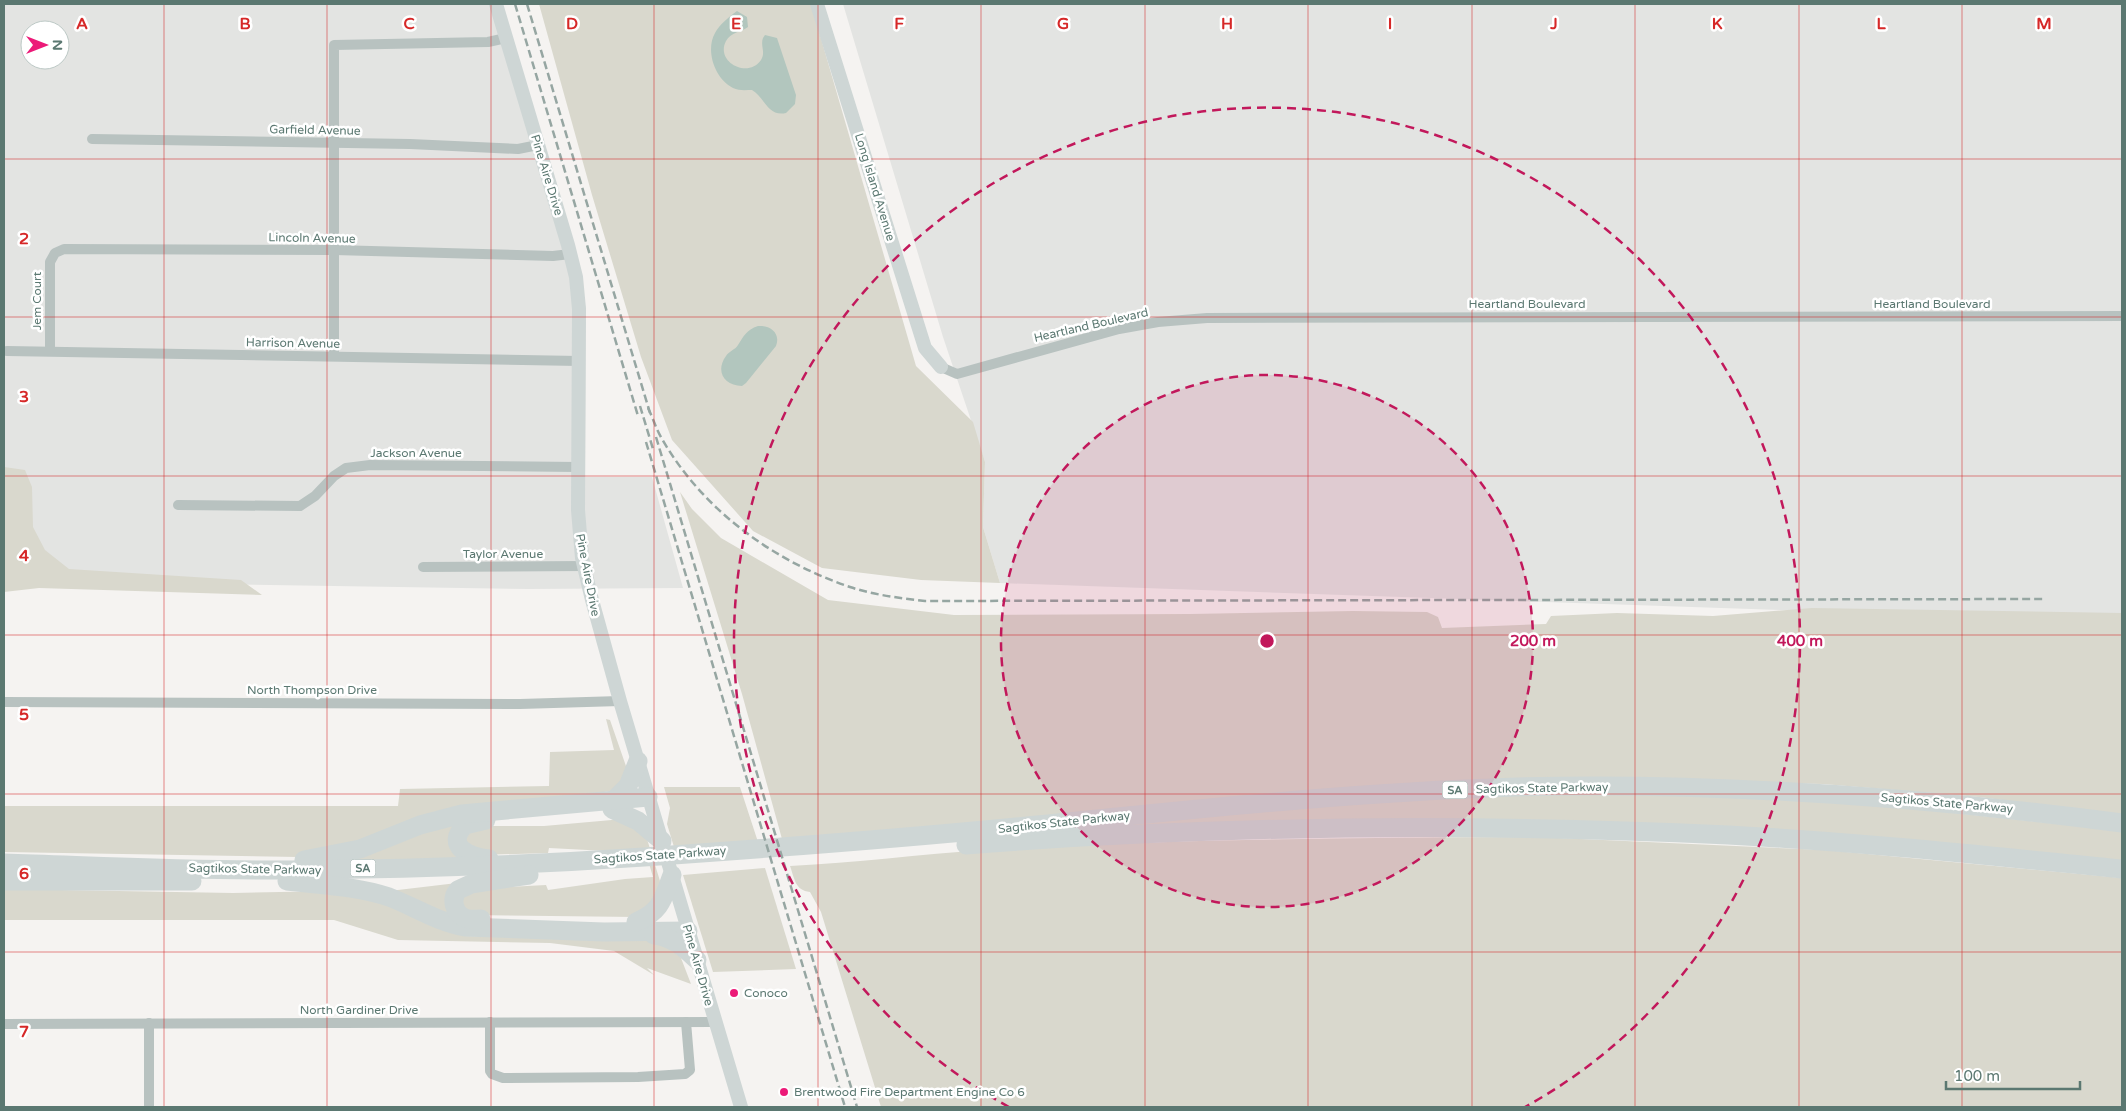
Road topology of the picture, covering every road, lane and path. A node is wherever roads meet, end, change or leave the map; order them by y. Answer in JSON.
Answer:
{"nodes":[{"id":1,"x":496,"y":4,"type":"edge"},
{"id":2,"x":817,"y":4,"type":"edge"},
{"id":3,"x":506,"y":38,"type":"junction"},
{"id":4,"x":92,"y":139,"type":"dead end"},
{"id":5,"x":334,"y":143,"type":"junction"},
{"id":6,"x":538,"y":145,"type":"junction"},
{"id":7,"x":334,"y":250,"type":"junction"},
{"id":8,"x":55,"y":253,"type":"joint"},
{"id":9,"x":570,"y":254,"type":"junction"},
{"id":10,"x":2122,"y":316,"type":"edge"},
{"id":11,"x":7,"y":351,"type":"dead end"},
{"id":12,"x":50,"y":351,"type":"junction"},
{"id":13,"x":334,"y":356,"type":"junction"},
{"id":14,"x":579,"y":361,"type":"junction"},
{"id":15,"x":940,"y":367,"type":"joint"},
{"id":16,"x":578,"y":467,"type":"junction"},
{"id":17,"x":178,"y":505,"type":"dead end"},
{"id":18,"x":584,"y":566,"type":"junction"},
{"id":19,"x":423,"y":568,"type":"dead end"},
{"id":20,"x":620,"y":701,"type":"junction"},
{"id":21,"x":4,"y":702,"type":"edge"},
{"id":22,"x":638,"y":761,"type":"junction"},
{"id":23,"x":650,"y":801,"type":"junction"},
{"id":24,"x":613,"y":804,"type":"junction"},
{"id":25,"x":2122,"y":823,"type":"edge"},
{"id":26,"x":662,"y":841,"type":"junction"},
{"id":27,"x":791,"y":852,"type":"junction"},
{"id":28,"x":4,"y":864,"type":"edge"},
{"id":29,"x":681,"y":865,"type":"junction"},
{"id":30,"x":188,"y":868,"type":"junction"},
{"id":31,"x":533,"y":869,"type":"junction"},
{"id":32,"x":2122,"y":869,"type":"edge"},
{"id":33,"x":4,"y":881,"type":"edge"},
{"id":34,"x":287,"y":881,"type":"junction"},
{"id":35,"x":632,"y":927,"type":"junction"},
{"id":36,"x":687,"y":927,"type":"junction"},
{"id":37,"x":697,"y":960,"type":"junction"},
{"id":38,"x":490,"y":1022,"type":"junction"},
{"id":39,"x":686,"y":1022,"type":"junction"},
{"id":40,"x":715,"y":1022,"type":"junction"},
{"id":41,"x":149,"y":1023,"type":"junction"},
{"id":42,"x":4,"y":1024,"type":"edge"},
{"id":43,"x":148,"y":1107,"type":"edge"},
{"id":44,"x":741,"y":1107,"type":"edge"}],
"edges":[{"from":1,"to":3,"type":"street","name":"Pine Aire Drive"},
{"from":2,"to":15,"type":"street","name":"Long Island Avenue"},
{"from":3,"to":5,"type":"street"},
{"from":3,"to":6,"type":"street","name":"Pine Aire Drive"},
{"from":4,"to":5,"type":"street","name":"Garfield Avenue"},
{"from":5,"to":6,"type":"street","name":"Garfield Avenue"},
{"from":5,"to":7,"type":"street"},
{"from":6,"to":9,"type":"street","name":"Pine Aire Drive"},
{"from":7,"to":8,"type":"street","name":"Lincoln Avenue"},
{"from":7,"to":9,"type":"street","name":"Lincoln Avenue"},
{"from":7,"to":13,"type":"street"},
{"from":8,"to":12,"type":"street","name":"Jem Court"},
{"from":9,"to":14,"type":"street","name":"Pine Aire Drive"},
{"from":10,"to":15,"type":"street","name":"Heartland Boulevard"},
{"from":11,"to":12,"type":"street","name":"Harrison Avenue"},
{"from":12,"to":13,"type":"street","name":"Harrison Avenue"},
{"from":13,"to":14,"type":"street","name":"Harrison Avenue"},
{"from":14,"to":16,"type":"street","name":"Pine Aire Drive"},
{"from":16,"to":17,"type":"street","name":"Jackson Avenue"},
{"from":16,"to":18,"type":"street","name":"Pine Aire Drive"},
{"from":18,"to":19,"type":"street","name":"Taylor Avenue"},
{"from":18,"to":20,"type":"street","name":"Pine Aire Drive"},
{"from":20,"to":21,"type":"street","name":"North Thompson Drive"},
{"from":20,"to":22,"type":"street","name":"Pine Aire Drive"},
{"from":22,"to":23,"type":"street","name":"Pine Aire Drive"},
{"from":22,"to":24,"type":"highway"},
{"from":23,"to":24,"type":"highway"},
{"from":23,"to":26,"type":"street","name":"Pine Aire Drive"},
{"from":24,"to":26,"type":"highway"},
{"from":24,"to":30,"type":"highway"},
{"from":24,"to":31,"type":"highway"},
{"from":25,"to":27,"type":"highway","name":"Sagtikos State Parkway","number":"SA"},
{"from":26,"to":29,"type":"street","name":"Pine Aire Drive"},
{"from":27,"to":29,"type":"highway","name":"Sagtikos State Parkway","number":"SA"},
{"from":27,"to":32,"type":"highway","name":"Sagtikos State Parkway","number":"SA"},
{"from":28,"to":30,"type":"highway","name":"Sagtikos State Parkway","number":"SA"},
{"from":29,"to":31,"type":"highway","name":"Sagtikos State Parkway","number":"SA"},
{"from":29,"to":35,"type":"highway"},
{"from":29,"to":36,"type":"street","name":"Pine Aire Drive"},
{"from":30,"to":31,"type":"highway","name":"Sagtikos State Parkway","number":"SA"},
{"from":31,"to":34,"type":"highway","name":"Sagtikos State Parkway","number":"SA"},
{"from":31,"to":35,"type":"highway"},
{"from":33,"to":34,"type":"highway","name":"Sagtikos State Parkway","number":"SA"},
{"from":34,"to":35,"type":"highway"},
{"from":35,"to":36,"type":"highway"},
{"from":35,"to":37,"type":"highway"},
{"from":36,"to":37,"type":"street","name":"Pine Aire Drive"},
{"from":37,"to":40,"type":"street","name":"Pine Aire Drive"},
{"from":38,"to":39,"type":"street","name":"North Gardiner Drive"},
{"from":38,"to":39,"type":"street"},
{"from":38,"to":41,"type":"street","name":"North Gardiner Drive"},
{"from":39,"to":40,"type":"street","name":"North Gardiner Drive"},
{"from":40,"to":44,"type":"street","name":"Pine Aire Drive"},
{"from":41,"to":42,"type":"street","name":"North Gardiner Drive"},
{"from":41,"to":43,"type":"street"}]}
